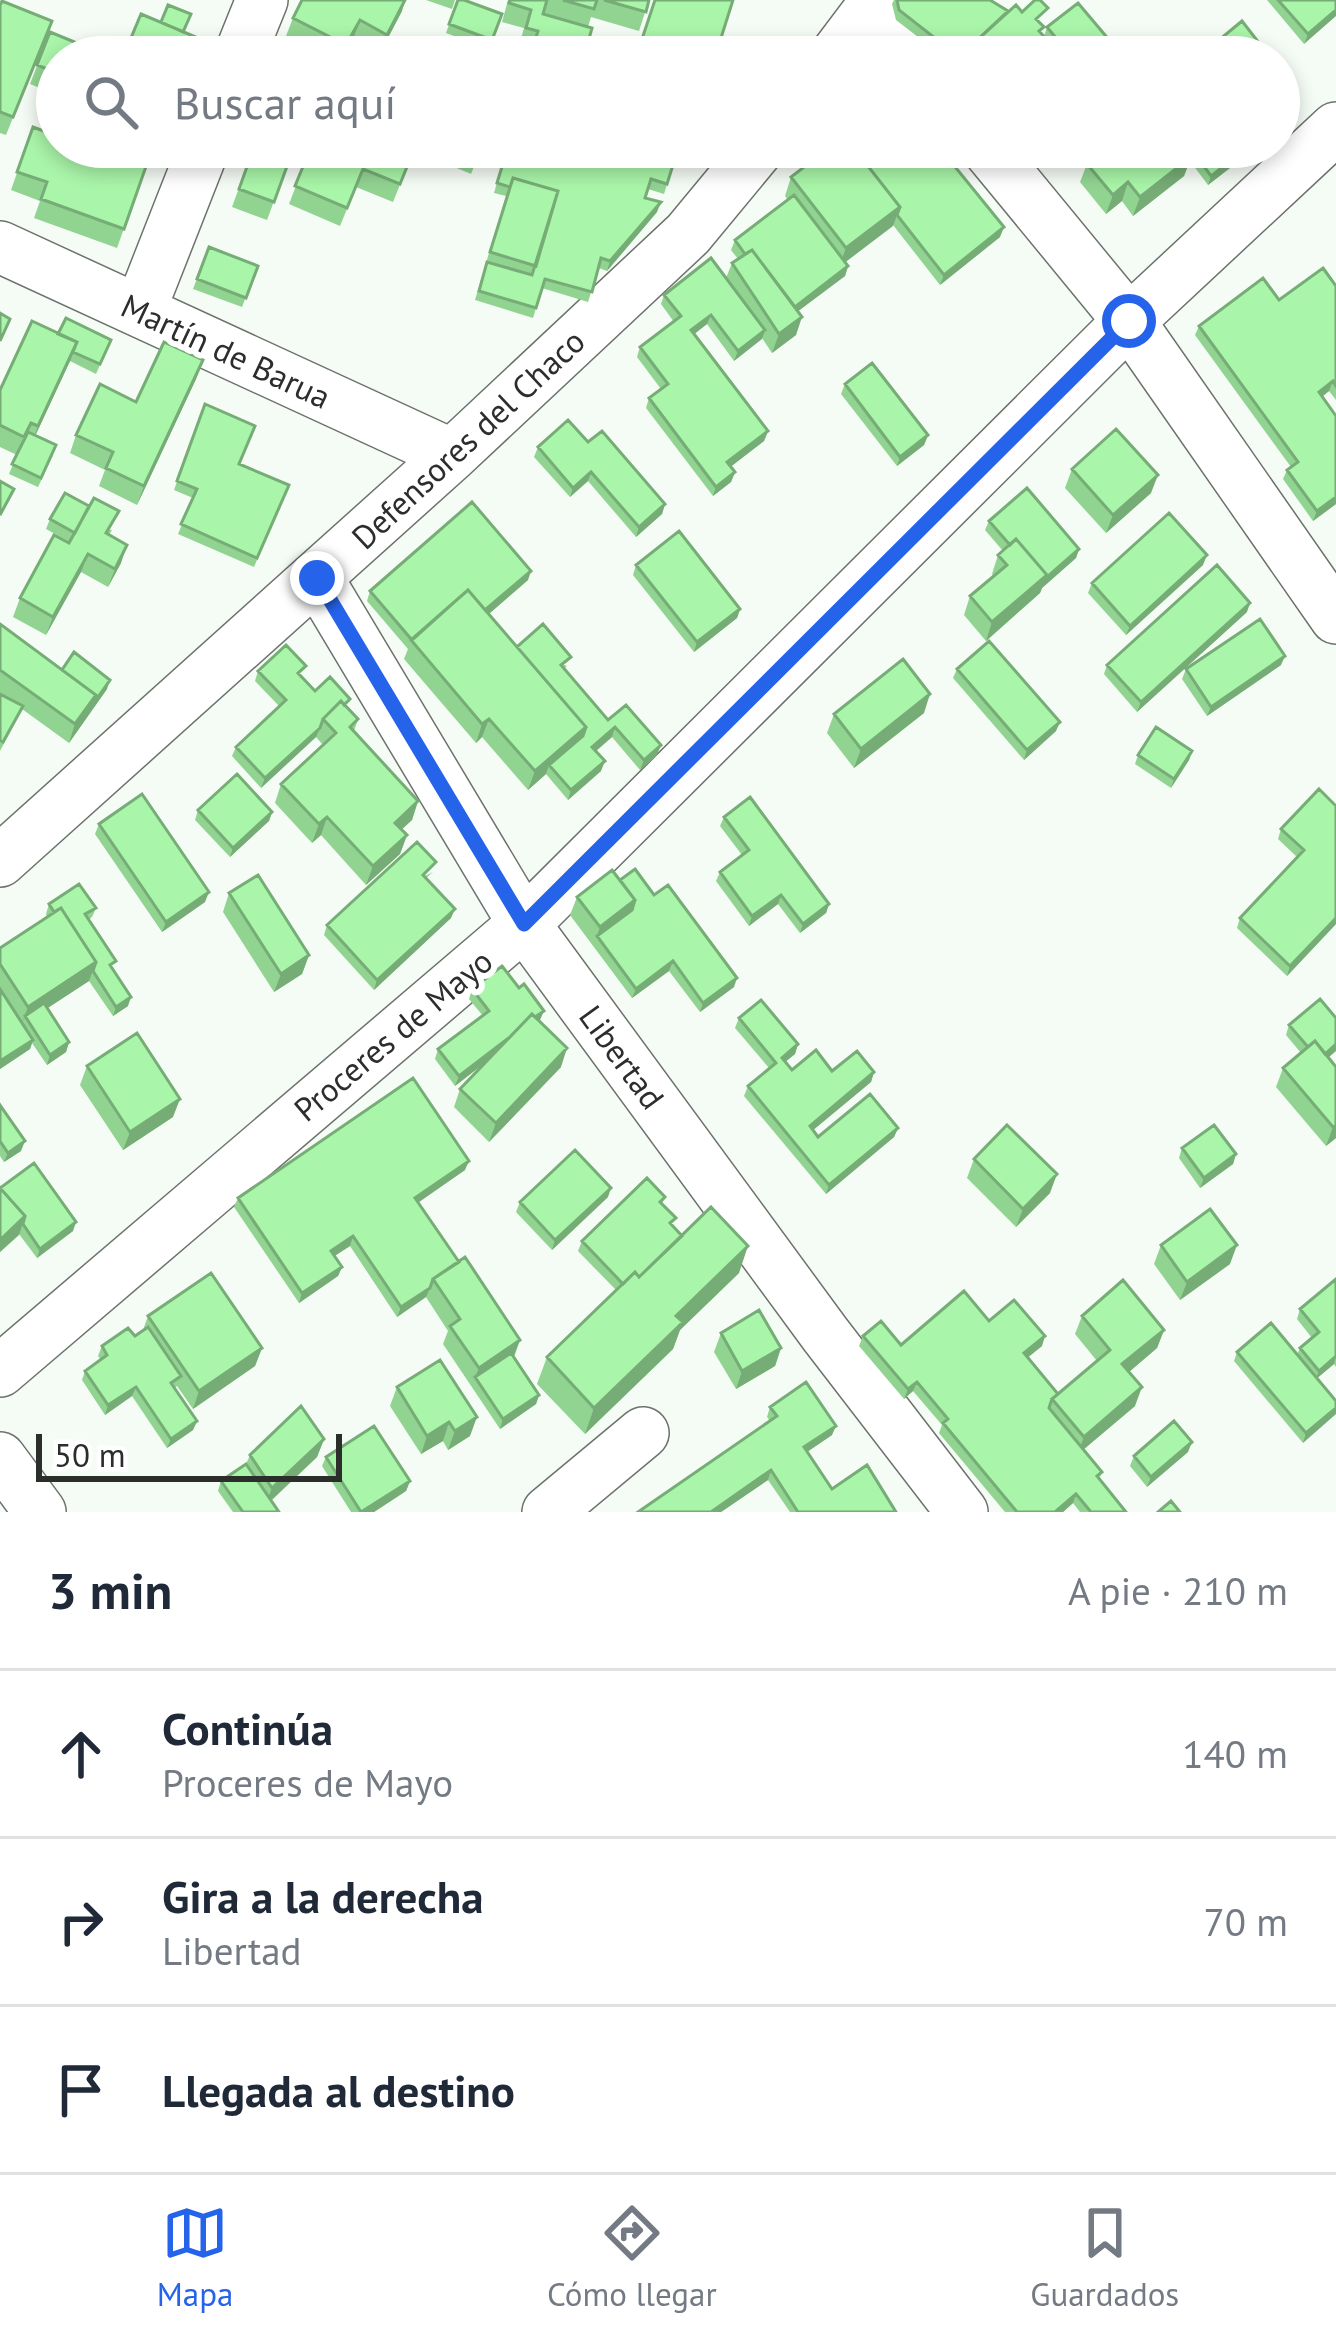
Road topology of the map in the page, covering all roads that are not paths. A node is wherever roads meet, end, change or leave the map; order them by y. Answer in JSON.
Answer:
{"nodes":[{"id":1,"x":262,"y":0,"type":"edge"},
{"id":2,"x":875,"y":5,"type":"edge"},
{"id":3,"x":247,"y":36,"type":"edge"},
{"id":4,"x":851,"y":36,"type":"edge"},
{"id":5,"x":897,"y":36,"type":"edge"},
{"id":6,"x":1336,"y":128,"type":"edge"},
{"id":7,"x":1300,"y":162,"type":"edge"},
{"id":8,"x":196,"y":168,"type":"edge"},
{"id":9,"x":743,"y":168,"type":"edge"},
{"id":10,"x":1003,"y":168,"type":"edge"},
{"id":11,"x":1293,"y":168,"type":"edge"},
{"id":12,"x":0,"y":247,"type":"edge"},
{"id":13,"x":140,"y":310,"type":"junction"},
{"id":14,"x":1129,"y":321,"type":"junction"},
{"id":15,"x":452,"y":455,"type":"junction"},
{"id":16,"x":317,"y":578,"type":"junction"},
{"id":17,"x":1336,"y":618,"type":"edge"},
{"id":18,"x":0,"y":861,"type":"edge"},
{"id":19,"x":524,"y":924,"type":"junction"},
{"id":20,"x":0,"y":1371,"type":"edge"},
{"id":21,"x":643,"y":1433,"type":"dead end"},
{"id":22,"x":0,"y":1458,"type":"edge"},
{"id":23,"x":40,"y":1512,"type":"edge"},
{"id":24,"x":548,"y":1512,"type":"edge"},
{"id":25,"x":962,"y":1512,"type":"edge"}],
"edges":[{"from":1,"to":3,"type":"street"},
{"from":2,"to":4,"type":"street"},
{"from":2,"to":5,"type":"street"},
{"from":6,"to":7,"type":"street","name":"Proceres de Mayo"},
{"from":8,"to":13,"type":"street"},
{"from":9,"to":15,"type":"street","name":"Defensores del Chaco"},
{"from":10,"to":14,"type":"street"},
{"from":11,"to":14,"type":"street","name":"Proceres de Mayo"},
{"from":12,"to":13,"type":"street","name":"Martín de Barua"},
{"from":13,"to":15,"type":"street","name":"Martín de Barua"},
{"from":14,"to":17,"type":"street"},
{"from":14,"to":19,"type":"street","name":"Proceres de Mayo"},
{"from":15,"to":16,"type":"street","name":"Defensores del Chaco"},
{"from":16,"to":18,"type":"street","name":"Defensores del Chaco"},
{"from":16,"to":19,"type":"street","name":"Libertad"},
{"from":19,"to":20,"type":"street","name":"Proceres de Mayo"},
{"from":19,"to":25,"type":"street","name":"Libertad"},
{"from":21,"to":24,"type":"street"},
{"from":22,"to":23,"type":"street"}]}
